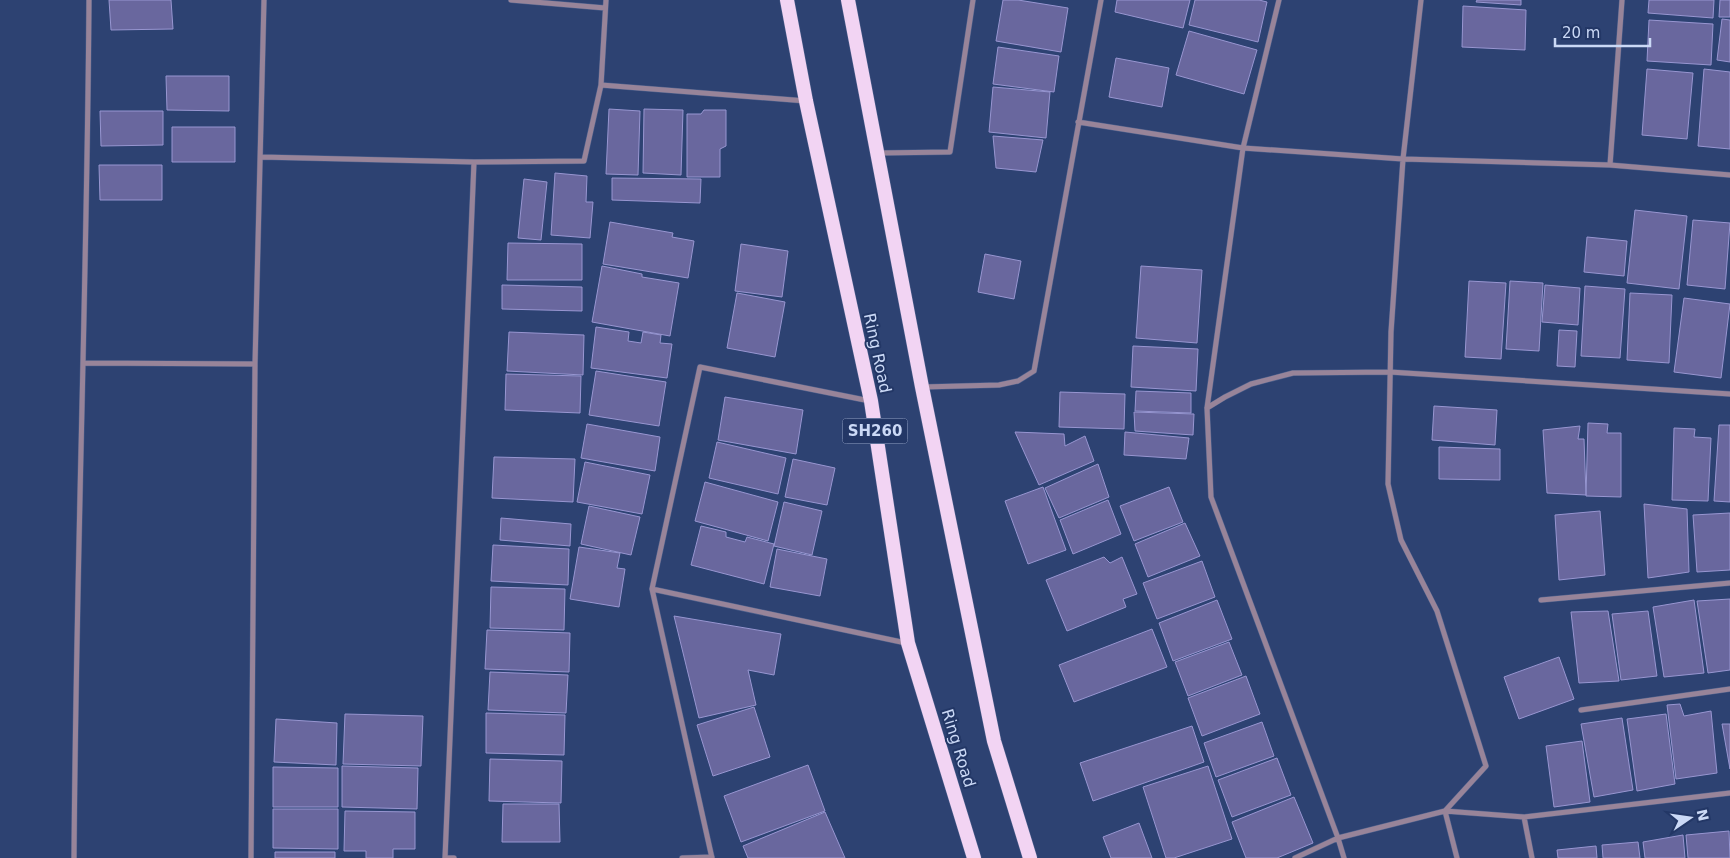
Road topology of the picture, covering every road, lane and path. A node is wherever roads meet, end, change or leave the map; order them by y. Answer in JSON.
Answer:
{"nodes":[{"id":1,"x":90,"y":0,"type":"edge"},
{"id":2,"x":264,"y":0,"type":"edge"},
{"id":3,"x":510,"y":0,"type":"edge"},
{"id":4,"x":606,"y":0,"type":"edge"},
{"id":5,"x":787,"y":0,"type":"edge"},
{"id":6,"x":848,"y":0,"type":"edge"},
{"id":7,"x":972,"y":0,"type":"edge"},
{"id":8,"x":1100,"y":0,"type":"edge"},
{"id":9,"x":1279,"y":0,"type":"edge"},
{"id":10,"x":1421,"y":0,"type":"edge"},
{"id":11,"x":1622,"y":0,"type":"edge"},
{"id":12,"x":606,"y":8,"type":"junction"},
{"id":13,"x":601,"y":85,"type":"junction"},
{"id":14,"x":806,"y":101,"type":"junction"},
{"id":15,"x":1078,"y":122,"type":"junction"},
{"id":16,"x":1243,"y":148,"type":"junction"},
{"id":17,"x":877,"y":154,"type":"junction"},
{"id":18,"x":261,"y":156,"type":"junction"},
{"id":19,"x":1403,"y":159,"type":"junction"},
{"id":20,"x":474,"y":162,"type":"junction"},
{"id":21,"x":1610,"y":165,"type":"junction"},
{"id":22,"x":1730,"y":175,"type":"edge"},
{"id":23,"x":84,"y":363,"type":"junction"},
{"id":24,"x":255,"y":364,"type":"junction"},
{"id":25,"x":1390,"y":372,"type":"junction"},
{"id":26,"x":922,"y":387,"type":"junction"},
{"id":27,"x":1730,"y":394,"type":"edge"},
{"id":28,"x":871,"y":401,"type":"junction"},
{"id":29,"x":1207,"y":408,"type":"junction"},
{"id":30,"x":1730,"y":583,"type":"edge"},
{"id":31,"x":652,"y":589,"type":"junction"},
{"id":32,"x":1541,"y":600,"type":"dead end"},
{"id":33,"x":908,"y":643,"type":"junction"},
{"id":34,"x":1730,"y":689,"type":"edge"},
{"id":35,"x":1581,"y":710,"type":"dead end"},
{"id":36,"x":1730,"y":793,"type":"edge"},
{"id":37,"x":1445,"y":811,"type":"junction"},
{"id":38,"x":1524,"y":817,"type":"junction"},
{"id":39,"x":1338,"y":838,"type":"junction"},
{"id":40,"x":74,"y":858,"type":"edge"},
{"id":41,"x":251,"y":858,"type":"edge"},
{"id":42,"x":454,"y":858,"type":"edge"},
{"id":43,"x":682,"y":858,"type":"edge"},
{"id":44,"x":712,"y":858,"type":"edge"},
{"id":45,"x":974,"y":858,"type":"edge"},
{"id":46,"x":1030,"y":858,"type":"edge"},
{"id":47,"x":1295,"y":858,"type":"edge"},
{"id":48,"x":1344,"y":858,"type":"edge"},
{"id":49,"x":1457,"y":858,"type":"edge"},
{"id":50,"x":1532,"y":858,"type":"edge"}],
"edges":[{"from":1,"to":23,"type":"street"},
{"from":2,"to":18,"type":"street"},
{"from":3,"to":12,"type":"street"},
{"from":4,"to":12,"type":"street"},
{"from":5,"to":14,"type":"highway","name":"Ring Road","number":"SH260"},
{"from":6,"to":17,"type":"highway","number":"SH260"},
{"from":7,"to":17,"type":"street"},
{"from":8,"to":15,"type":"street"},
{"from":9,"to":16,"type":"street"},
{"from":10,"to":19,"type":"street"},
{"from":11,"to":21,"type":"street"},
{"from":12,"to":13,"type":"street"},
{"from":13,"to":14,"type":"street"},
{"from":13,"to":20,"type":"street"},
{"from":14,"to":28,"type":"highway","name":"Ring Road","number":"SH260"},
{"from":15,"to":16,"type":"street"},
{"from":15,"to":26,"type":"street"},
{"from":16,"to":19,"type":"street"},
{"from":16,"to":29,"type":"street"},
{"from":17,"to":26,"type":"highway","number":"SH260"},
{"from":18,"to":20,"type":"street"},
{"from":18,"to":24,"type":"street"},
{"from":19,"to":21,"type":"street"},
{"from":19,"to":25,"type":"street"},
{"from":20,"to":42,"type":"street"},
{"from":21,"to":22,"type":"street"},
{"from":23,"to":24,"type":"street"},
{"from":23,"to":40,"type":"street"},
{"from":24,"to":41,"type":"street"},
{"from":25,"to":27,"type":"street"},
{"from":25,"to":29,"type":"street"},
{"from":25,"to":37,"type":"street"},
{"from":26,"to":46,"type":"highway","number":"SH260"},
{"from":28,"to":31,"type":"street"},
{"from":28,"to":33,"type":"highway","name":"Ring Road","number":"SH260"},
{"from":29,"to":39,"type":"street"},
{"from":30,"to":32,"type":"street"},
{"from":31,"to":33,"type":"street"},
{"from":31,"to":44,"type":"street"},
{"from":33,"to":45,"type":"highway","name":"Ring Road","number":"SH260"},
{"from":34,"to":35,"type":"street"},
{"from":36,"to":38,"type":"street"},
{"from":37,"to":38,"type":"street"},
{"from":37,"to":39,"type":"street"},
{"from":37,"to":49,"type":"street"},
{"from":38,"to":50,"type":"street"},
{"from":39,"to":47,"type":"street"},
{"from":39,"to":48,"type":"street"},
{"from":43,"to":44,"type":"street"}]}
